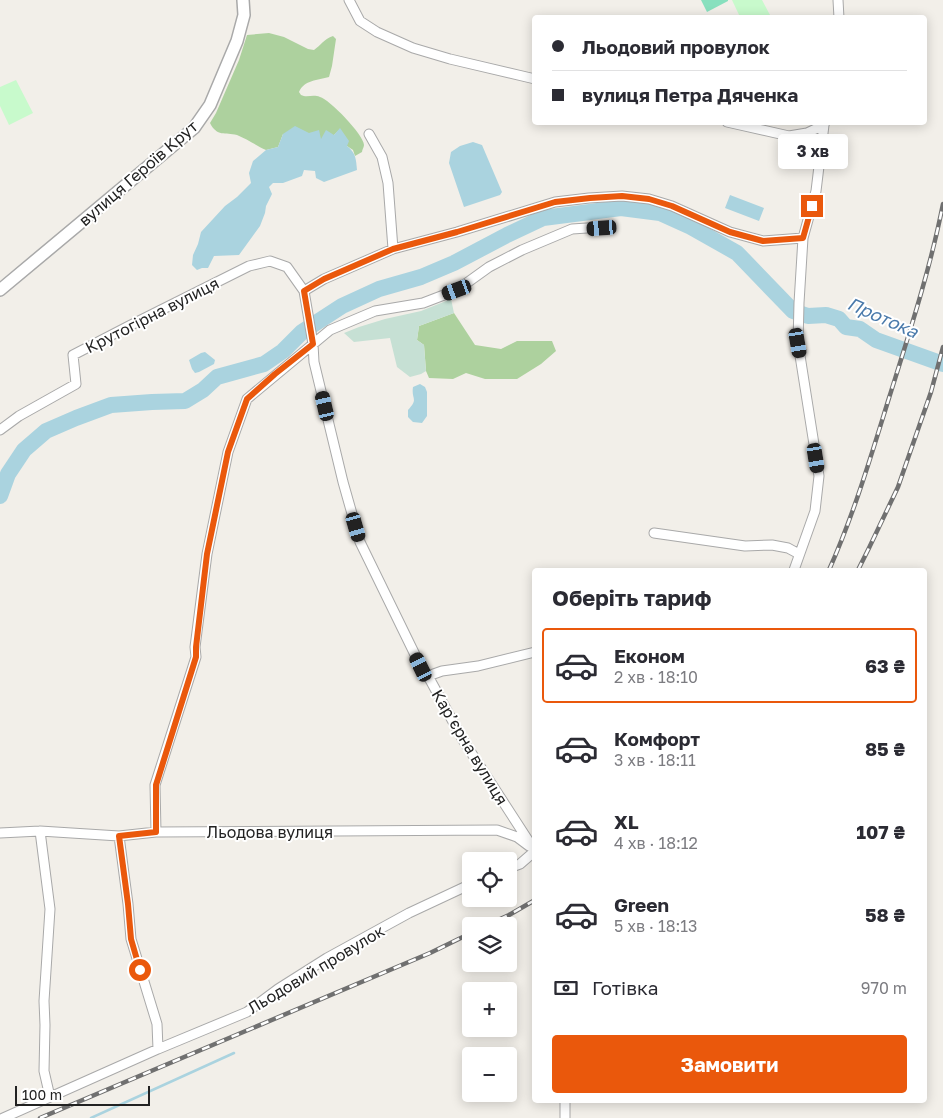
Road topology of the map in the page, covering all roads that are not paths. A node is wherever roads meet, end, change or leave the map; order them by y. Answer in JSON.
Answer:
{"nodes":[{"id":1,"x":243,"y":0,"type":"edge"},
{"id":2,"x":349,"y":0,"type":"edge"},
{"id":3,"x":838,"y":0,"type":"edge"},
{"id":4,"x":839,"y":15,"type":"edge"},
{"id":5,"x":532,"y":78,"type":"edge"},
{"id":6,"x":740,"y":125,"type":"edge"},
{"id":7,"x":823,"y":125,"type":"edge"},
{"id":8,"x":825,"y":125,"type":"edge"},
{"id":9,"x":369,"y":134,"type":"dead end"},
{"id":10,"x":602,"y":228,"type":"dead end"},
{"id":11,"x":803,"y":238,"type":"junction"},
{"id":12,"x":393,"y":249,"type":"junction"},
{"id":13,"x":0,"y":290,"type":"edge"},
{"id":14,"x":304,"y":291,"type":"junction"},
{"id":15,"x":313,"y":344,"type":"junction"},
{"id":16,"x":0,"y":430,"type":"edge"},
{"id":17,"x":654,"y":533,"type":"dead end"},
{"id":18,"x":799,"y":554,"type":"junction"},
{"id":19,"x":795,"y":568,"type":"edge"},
{"id":20,"x":532,"y":653,"type":"edge"},
{"id":21,"x":428,"y":676,"type":"junction"},
{"id":22,"x":40,"y":832,"type":"junction"},
{"id":23,"x":156,"y":832,"type":"junction"},
{"id":24,"x":0,"y":833,"type":"edge"},
{"id":25,"x":119,"y":836,"type":"junction"},
{"id":26,"x":532,"y":846,"type":"edge"},
{"id":27,"x":532,"y":849,"type":"edge"},
{"id":28,"x":532,"y":854,"type":"edge"},
{"id":29,"x":517,"y":865,"type":"edge"},
{"id":30,"x":462,"y":888,"type":"edge"},
{"id":31,"x":158,"y":1049,"type":"junction"},
{"id":32,"x":50,"y":1098,"type":"junction"},
{"id":33,"x":565,"y":1103,"type":"edge"},
{"id":34,"x":3,"y":1118,"type":"edge"},
{"id":35,"x":565,"y":1118,"type":"edge"}],
"edges":[{"from":1,"to":13,"type":"street","name":"вулиця Героїв Крут"},
{"from":2,"to":5,"type":"street"},
{"from":3,"to":4,"type":"street"},
{"from":6,"to":7,"type":"street"},
{"from":8,"to":11,"type":"street"},
{"from":9,"to":12,"type":"street"},
{"from":10,"to":15,"type":"street"},
{"from":11,"to":12,"type":"street"},
{"from":11,"to":18,"type":"street"},
{"from":12,"to":14,"type":"street"},
{"from":14,"to":15,"type":"street","name":"Карʼєрна вулиця"},
{"from":14,"to":16,"type":"street","name":"Крутогірна вулиця"},
{"from":15,"to":21,"type":"street","name":"Карʼєрна вулиця"},
{"from":15,"to":23,"type":"street"},
{"from":17,"to":18,"type":"street"},
{"from":18,"to":19,"type":"street"},
{"from":20,"to":21,"type":"street"},
{"from":21,"to":26,"type":"street","name":"Карʼєрна вулиця"},
{"from":22,"to":24,"type":"street","name":"Льодова вулиця"},
{"from":22,"to":25,"type":"street","name":"Льодова вулиця"},
{"from":22,"to":32,"type":"street"},
{"from":23,"to":25,"type":"street","name":"Льодова вулиця"},
{"from":23,"to":27,"type":"street","name":"Льодова вулиця"},
{"from":25,"to":31,"type":"street"},
{"from":28,"to":29,"type":"street"},
{"from":30,"to":31,"type":"street","name":"Льодовий провулок"},
{"from":31,"to":32,"type":"street","name":"Льодовий провулок"},
{"from":32,"to":34,"type":"street","name":"Льодовий провулок"},
{"from":33,"to":35,"type":"street"}]}
